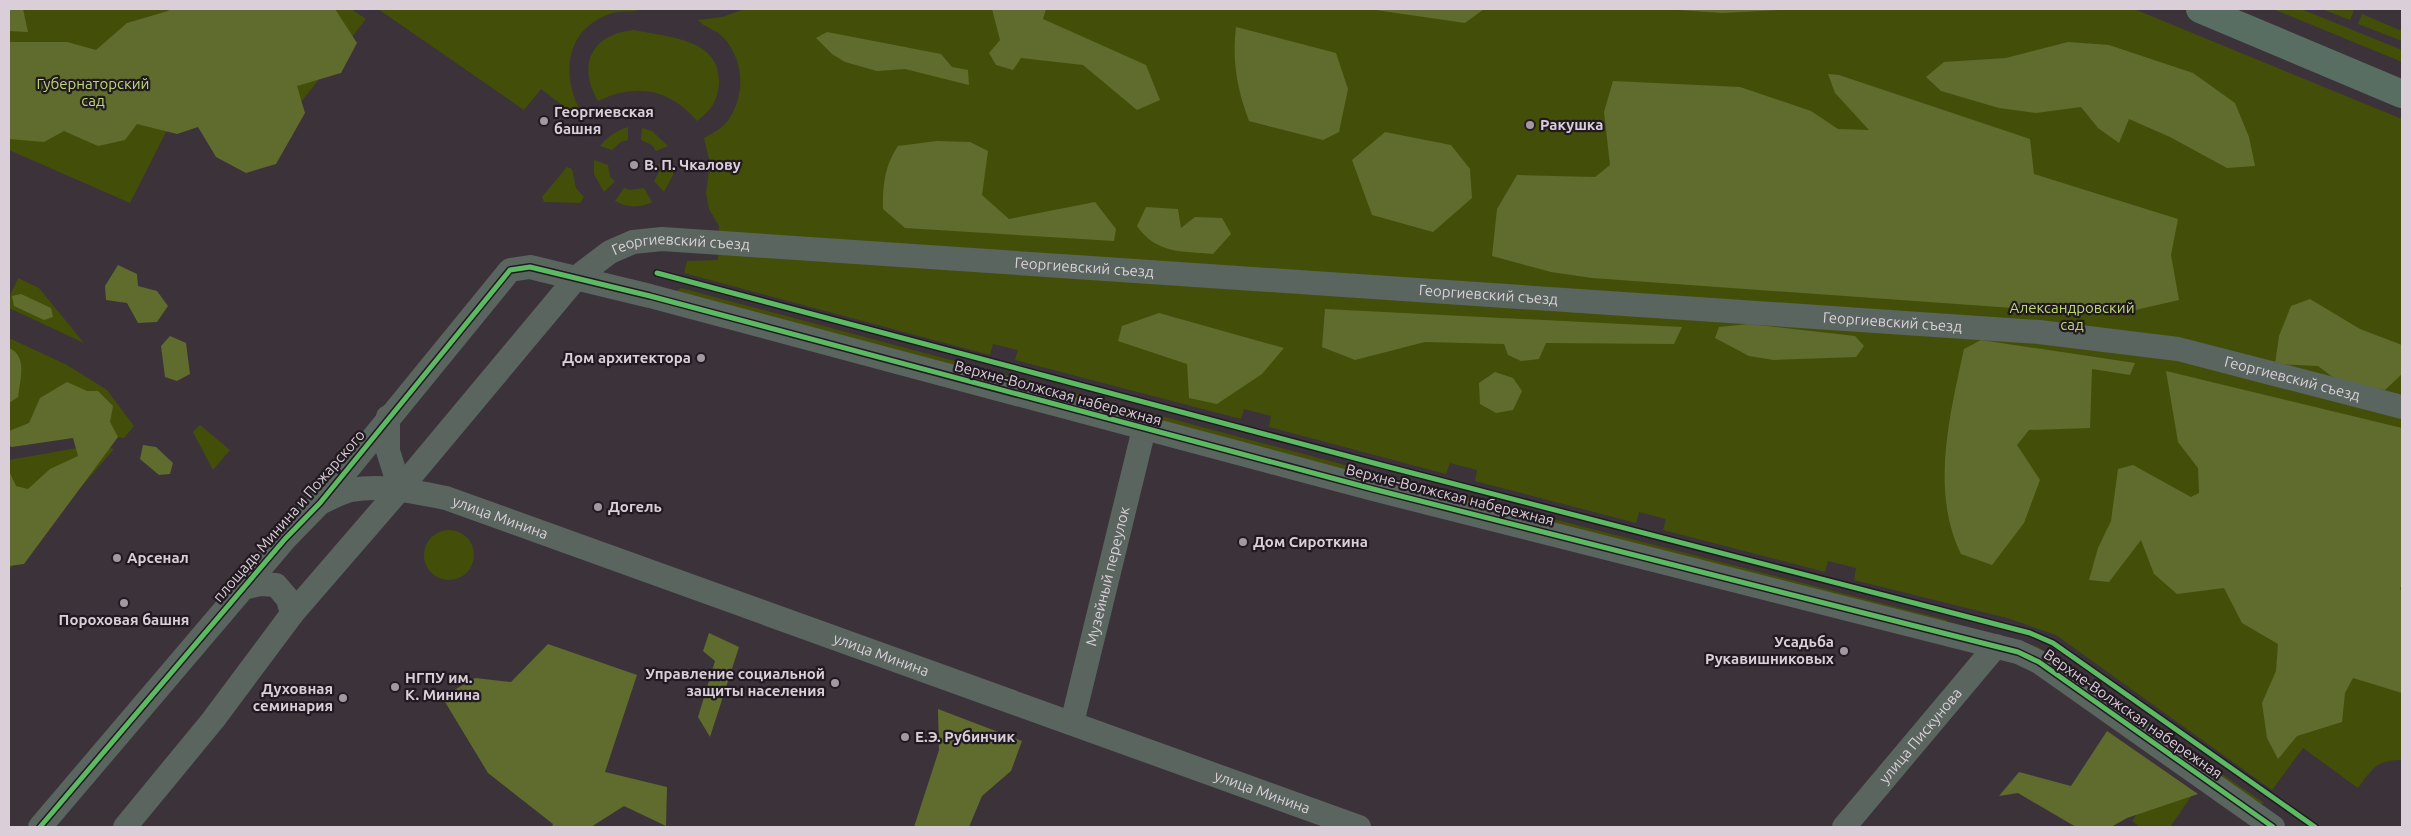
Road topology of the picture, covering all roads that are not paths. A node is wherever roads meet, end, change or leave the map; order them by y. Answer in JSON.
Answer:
{"nodes":[{"id":1,"x":2200,"y":9,"type":"edge"},
{"id":2,"x":2402,"y":94,"type":"edge"},
{"id":3,"x":577,"y":278,"type":"junction"},
{"id":4,"x":2402,"y":407,"type":"edge"},
{"id":5,"x":388,"y":417,"type":"junction"},
{"id":6,"x":1144,"y":429,"type":"junction"},
{"id":7,"x":400,"y":489,"type":"junction"},
{"id":8,"x":320,"y":503,"type":"junction"},
{"id":9,"x":243,"y":588,"type":"junction"},
{"id":10,"x":292,"y":614,"type":"junction"},
{"id":11,"x":1996,"y":646,"type":"junction"},
{"id":12,"x":1072,"y":723,"type":"junction"},
{"id":13,"x":40,"y":827,"type":"edge"},
{"id":14,"x":126,"y":827,"type":"edge"},
{"id":15,"x":1359,"y":827,"type":"edge"},
{"id":16,"x":1844,"y":827,"type":"edge"},
{"id":17,"x":2273,"y":827,"type":"edge"}],
"edges":[{"from":1,"to":2,"type":"main road"},
{"from":3,"to":4,"type":"street","name":"Георгиевский съезд"},
{"from":3,"to":5,"type":"street","name":"площадь Минина и Пожарского"},
{"from":3,"to":6,"type":"street","name":"Верхне-Волжская набережная"},
{"from":3,"to":7,"type":"street"},
{"from":5,"to":7,"type":"street","name":"площадь Минина и Пожарского"},
{"from":5,"to":8,"type":"street","name":"площадь Минина и Пожарского"},
{"from":6,"to":11,"type":"street","name":"Верхне-Волжская набережная"},
{"from":6,"to":12,"type":"street","name":"Музейный переулок"},
{"from":7,"to":8,"type":"street","name":"площадь Минина и Пожарского"},
{"from":7,"to":10,"type":"street"},
{"from":7,"to":12,"type":"street","name":"улица Минина"},
{"from":8,"to":9,"type":"street","name":"площадь Минина и Пожарского"},
{"from":9,"to":10,"type":"street","name":"площадь Минина и Пожарского"},
{"from":9,"to":13,"type":"street","name":"площадь Минина и Пожарского"},
{"from":10,"to":14,"type":"street"},
{"from":11,"to":16,"type":"street","name":"улица Пискунова"},
{"from":11,"to":17,"type":"street","name":"Верхне-Волжская набережная"},
{"from":12,"to":15,"type":"street","name":"улица Минина"}]}
